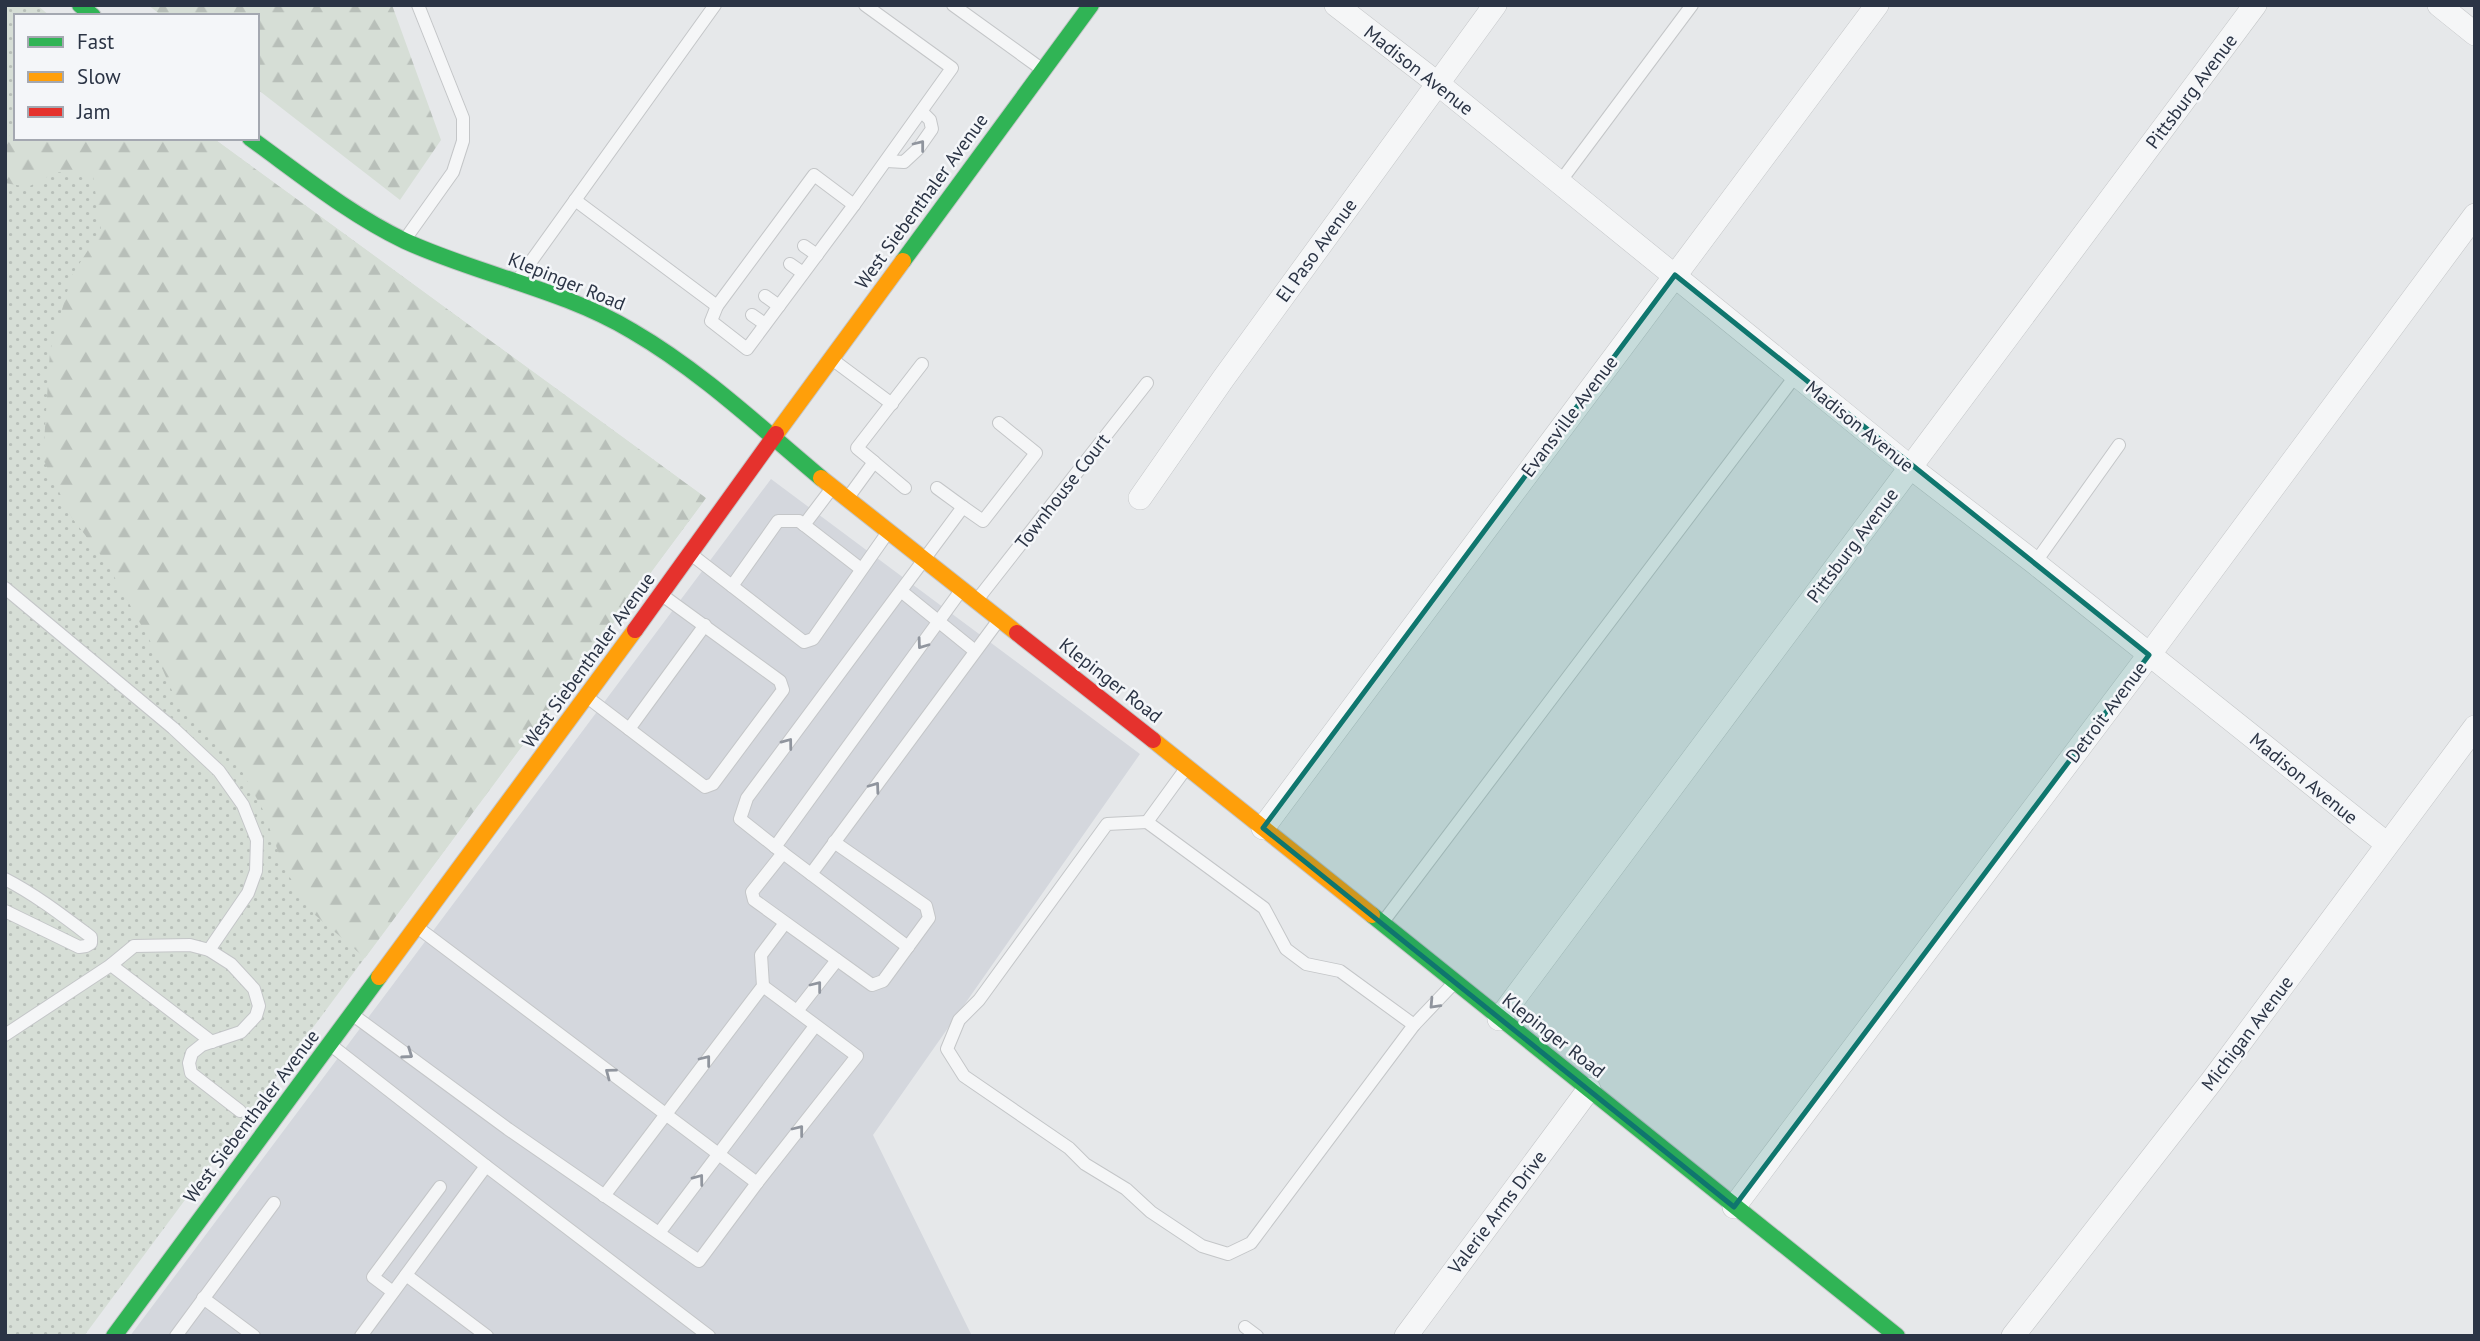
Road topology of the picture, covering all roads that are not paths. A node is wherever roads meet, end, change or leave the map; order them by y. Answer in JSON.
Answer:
{"nodes":[{"id":1,"x":418,"y":5,"type":"edge"},
{"id":2,"x":715,"y":5,"type":"edge"},
{"id":3,"x":865,"y":5,"type":"edge"},
{"id":4,"x":953,"y":5,"type":"edge"},
{"id":5,"x":1091,"y":5,"type":"edge"},
{"id":6,"x":1336,"y":5,"type":"edge"},
{"id":7,"x":1496,"y":5,"type":"edge"},
{"id":8,"x":1692,"y":5,"type":"edge"},
{"id":9,"x":1877,"y":5,"type":"edge"},
{"id":10,"x":2255,"y":5,"type":"edge"},
{"id":11,"x":2439,"y":5,"type":"edge"},
{"id":12,"x":2475,"y":34,"type":"edge"},
{"id":13,"x":1043,"y":70,"type":"junction"},
{"id":14,"x":1437,"y":83,"type":"junction"},
{"id":15,"x":922,"y":112,"type":"junction"},
{"id":16,"x":253,"y":140,"type":"edge"},
{"id":17,"x":887,"y":160,"type":"junction"},
{"id":18,"x":1560,"y":182,"type":"junction"},
{"id":19,"x":575,"y":200,"type":"junction"},
{"id":20,"x":854,"y":205,"type":"junction"},
{"id":21,"x":2475,"y":215,"type":"edge"},
{"id":22,"x":404,"y":240,"type":"junction"},
{"id":23,"x":804,"y":246,"type":"dead end"},
{"id":24,"x":817,"y":255,"type":"junction"},
{"id":25,"x":790,"y":264,"type":"dead end"},
{"id":26,"x":803,"y":273,"type":"junction"},
{"id":27,"x":1675,"y":275,"type":"junction"},
{"id":28,"x":516,"y":282,"type":"junction"},
{"id":29,"x":765,"y":296,"type":"dead end"},
{"id":30,"x":717,"y":306,"type":"junction"},
{"id":31,"x":779,"y":306,"type":"junction"},
{"id":32,"x":752,"y":314,"type":"dead end"},
{"id":33,"x":765,"y":324,"type":"junction"},
{"id":34,"x":832,"y":359,"type":"junction"},
{"id":35,"x":922,"y":365,"type":"dead end"},
{"id":36,"x":1796,"y":375,"type":"junction"},
{"id":37,"x":1147,"y":383,"type":"dead end"},
{"id":38,"x":892,"y":404,"type":"junction"},
{"id":39,"x":999,"y":423,"type":"dead end"},
{"id":40,"x":773,"y":439,"type":"junction"},
{"id":41,"x":2119,"y":445,"type":"dead end"},
{"id":42,"x":874,"y":462,"type":"junction"},
{"id":43,"x":1910,"y":467,"type":"junction"},
{"id":44,"x":833,"y":488,"type":"junction"},
{"id":45,"x":905,"y":488,"type":"dead end"},
{"id":46,"x":937,"y":488,"type":"dead end"},
{"id":47,"x":1140,"y":498,"type":"dead end"},
{"id":48,"x":847,"y":499,"type":"junction"},
{"id":49,"x":963,"y":508,"type":"junction"},
{"id":50,"x":804,"y":525,"type":"junction"},
{"id":51,"x":888,"y":531,"type":"junction"},
{"id":52,"x":691,"y":554,"type":"junction"},
{"id":53,"x":924,"y":560,"type":"junction"},
{"id":54,"x":2035,"y":564,"type":"junction"},
{"id":55,"x":862,"y":569,"type":"junction"},
{"id":56,"x":732,"y":586,"type":"junction"},
{"id":57,"x":5,"y":588,"type":"edge"},
{"id":58,"x":962,"y":589,"type":"junction"},
{"id":59,"x":901,"y":591,"type":"junction"},
{"id":60,"x":662,"y":594,"type":"junction"},
{"id":61,"x":977,"y":600,"type":"junction"},
{"id":62,"x":999,"y":618,"type":"junction"},
{"id":63,"x":938,"y":622,"type":"junction"},
{"id":64,"x":705,"y":625,"type":"junction"},
{"id":65,"x":975,"y":651,"type":"junction"},
{"id":66,"x":2149,"y":655,"type":"junction"},
{"id":67,"x":587,"y":697,"type":"junction"},
{"id":68,"x":2475,"y":727,"type":"edge"},
{"id":69,"x":629,"y":729,"type":"junction"},
{"id":70,"x":1187,"y":767,"type":"junction"},
{"id":71,"x":1147,"y":822,"type":"junction"},
{"id":72,"x":1263,"y":828,"type":"junction"},
{"id":73,"x":834,"y":842,"type":"junction"},
{"id":74,"x":2387,"y":844,"type":"junction"},
{"id":75,"x":779,"y":850,"type":"junction"},
{"id":76,"x":811,"y":874,"type":"junction"},
{"id":77,"x":5,"y":879,"type":"edge"},
{"id":78,"x":5,"y":911,"type":"edge"},
{"id":79,"x":785,"y":923,"type":"junction"},
{"id":80,"x":1381,"y":924,"type":"junction"},
{"id":81,"x":417,"y":927,"type":"junction"},
{"id":82,"x":908,"y":947,"type":"junction"},
{"id":83,"x":209,"y":950,"type":"junction"},
{"id":84,"x":837,"y":960,"type":"junction"},
{"id":85,"x":111,"y":965,"type":"junction"},
{"id":86,"x":1454,"y":982,"type":"junction"},
{"id":87,"x":763,"y":986,"type":"junction"},
{"id":88,"x":797,"y":1011,"type":"junction"},
{"id":89,"x":352,"y":1014,"type":"junction"},
{"id":90,"x":1499,"y":1018,"type":"junction"},
{"id":91,"x":1414,"y":1025,"type":"junction"},
{"id":92,"x":816,"y":1026,"type":"junction"},
{"id":93,"x":5,"y":1035,"type":"edge"},
{"id":94,"x":212,"y":1042,"type":"junction"},
{"id":95,"x":330,"y":1045,"type":"junction"},
{"id":96,"x":1589,"y":1089,"type":"junction"},
{"id":97,"x":240,"y":1111,"type":"dead end"},
{"id":98,"x":665,"y":1114,"type":"junction"},
{"id":99,"x":718,"y":1154,"type":"junction"},
{"id":100,"x":486,"y":1166,"type":"junction"},
{"id":101,"x":757,"y":1183,"type":"junction"},
{"id":102,"x":440,"y":1186,"type":"dead end"},
{"id":103,"x":604,"y":1196,"type":"junction"},
{"id":104,"x":274,"y":1203,"type":"dead end"},
{"id":105,"x":1734,"y":1207,"type":"junction"},
{"id":106,"x":659,"y":1233,"type":"junction"},
{"id":107,"x":406,"y":1275,"type":"junction"},
{"id":108,"x":393,"y":1292,"type":"junction"},
{"id":109,"x":203,"y":1298,"type":"junction"},
{"id":110,"x":1245,"y":1326,"type":"dead end"},
{"id":111,"x":114,"y":1336,"type":"edge"},
{"id":112,"x":176,"y":1336,"type":"edge"},
{"id":113,"x":254,"y":1336,"type":"edge"},
{"id":114,"x":360,"y":1336,"type":"edge"},
{"id":115,"x":487,"y":1336,"type":"edge"},
{"id":116,"x":709,"y":1336,"type":"edge"},
{"id":117,"x":1256,"y":1336,"type":"edge"},
{"id":118,"x":1406,"y":1336,"type":"edge"},
{"id":119,"x":1897,"y":1336,"type":"edge"},
{"id":120,"x":2013,"y":1336,"type":"edge"}],
"edges":[{"from":1,"to":22,"type":"lane"},
{"from":2,"to":19,"type":"lane"},
{"from":3,"to":15,"type":"lane"},
{"from":4,"to":13,"type":"lane"},
{"from":5,"to":13,"type":"street","name":"West Siebenthaler Avenue"},
{"from":6,"to":14,"type":"street","name":"Madison Avenue"},
{"from":7,"to":14,"type":"street","name":"El Paso Avenue"},
{"from":8,"to":18,"type":"lane"},
{"from":9,"to":27,"type":"street","name":"Evansville Avenue"},
{"from":10,"to":43,"type":"street","name":"Pittsburg Avenue"},
{"from":11,"to":12,"type":"street"},
{"from":13,"to":34,"type":"street","name":"West Siebenthaler Avenue"},
{"from":14,"to":18,"type":"street","name":"Madison Avenue"},
{"from":14,"to":47,"type":"street","name":"El Paso Avenue"},
{"from":15,"to":17,"type":"lane"},
{"from":17,"to":15,"type":"lane","one_way":true},
{"from":16,"to":22,"type":"street","name":"Klepinger Road"},
{"from":17,"to":20,"type":"lane"},
{"from":18,"to":27,"type":"street","name":"Madison Avenue"},
{"from":19,"to":28,"type":"lane"},
{"from":19,"to":30,"type":"lane"},
{"from":20,"to":24,"type":"lane"},
{"from":20,"to":30,"type":"lane"},
{"from":21,"to":66,"type":"street","name":"Detroit Avenue"},
{"from":22,"to":28,"type":"street","name":"Klepinger Road"},
{"from":23,"to":24,"type":"lane"},
{"from":24,"to":26,"type":"lane"},
{"from":25,"to":26,"type":"lane"},
{"from":26,"to":31,"type":"lane"},
{"from":27,"to":36,"type":"street","name":"Madison Avenue"},
{"from":27,"to":72,"type":"street","name":"Evansville Avenue"},
{"from":28,"to":40,"type":"street","name":"Klepinger Road"},
{"from":29,"to":31,"type":"lane"},
{"from":30,"to":33,"type":"lane"},
{"from":31,"to":33,"type":"lane"},
{"from":32,"to":33,"type":"lane"},
{"from":34,"to":38,"type":"lane"},
{"from":34,"to":40,"type":"street","name":"West Siebenthaler Avenue"},
{"from":35,"to":38,"type":"lane"},
{"from":36,"to":43,"type":"street","name":"Madison Avenue"},
{"from":36,"to":80,"type":"lane"},
{"from":37,"to":61,"type":"lane","name":"Townhouse Court"},
{"from":38,"to":42,"type":"lane"},
{"from":39,"to":49,"type":"lane"},
{"from":40,"to":44,"type":"street","name":"Klepinger Road"},
{"from":40,"to":52,"type":"street","name":"West Siebenthaler Avenue"},
{"from":41,"to":54,"type":"lane"},
{"from":42,"to":45,"type":"lane"},
{"from":42,"to":48,"type":"lane"},
{"from":43,"to":54,"type":"street","name":"Madison Avenue"},
{"from":43,"to":90,"type":"street","name":"Pittsburg Avenue"},
{"from":44,"to":48,"type":"street","name":"Klepinger Road"},
{"from":44,"to":50,"type":"lane"},
{"from":46,"to":49,"type":"lane"},
{"from":48,"to":51,"type":"street","name":"Klepinger Road"},
{"from":49,"to":53,"type":"lane"},
{"from":50,"to":55,"type":"lane"},
{"from":50,"to":56,"type":"lane"},
{"from":51,"to":53,"type":"street","name":"Klepinger Road"},
{"from":51,"to":55,"type":"lane"},
{"from":52,"to":56,"type":"lane"},
{"from":52,"to":60,"type":"street","name":"West Siebenthaler Avenue"},
{"from":53,"to":58,"type":"street","name":"Klepinger Road"},
{"from":53,"to":59,"type":"lane"},
{"from":54,"to":66,"type":"street","name":"Madison Avenue"},
{"from":55,"to":56,"type":"lane"},
{"from":57,"to":83,"type":"lane"},
{"from":58,"to":61,"type":"street","name":"Klepinger Road"},
{"from":58,"to":63,"type":"lane"},
{"from":59,"to":63,"type":"lane"},
{"from":75,"to":59,"type":"lane","one_way":true},
{"from":60,"to":64,"type":"lane"},
{"from":60,"to":67,"type":"street","name":"West Siebenthaler Avenue"},
{"from":61,"to":62,"type":"street","name":"Klepinger Road"},
{"from":62,"to":65,"type":"lane"},
{"from":62,"to":70,"type":"street","name":"Klepinger Road"},
{"from":63,"to":65,"type":"lane"},
{"from":63,"to":75,"type":"lane","one_way":true},
{"from":64,"to":69,"type":"lane"},
{"from":64,"to":69,"type":"lane"},
{"from":73,"to":65,"type":"lane","one_way":true},
{"from":66,"to":74,"type":"street","name":"Madison Avenue"},
{"from":66,"to":105,"type":"street","name":"Detroit Avenue"},
{"from":67,"to":69,"type":"lane"},
{"from":67,"to":81,"type":"street","name":"West Siebenthaler Avenue"},
{"from":68,"to":74,"type":"street","name":"Michigan Avenue"},
{"from":70,"to":71,"type":"lane"},
{"from":70,"to":72,"type":"street","name":"Klepinger Road"},
{"from":71,"to":91,"type":"lane"},
{"from":71,"to":91,"type":"lane"},
{"from":72,"to":80,"type":"street","name":"Klepinger Road"},
{"from":73,"to":76,"type":"lane"},
{"from":73,"to":82,"type":"lane"},
{"from":74,"to":120,"type":"street","name":"Michigan Avenue"},
{"from":75,"to":76,"type":"lane"},
{"from":75,"to":79,"type":"lane"},
{"from":76,"to":82,"type":"lane"},
{"from":77,"to":78,"type":"lane"},
{"from":79,"to":84,"type":"lane"},
{"from":79,"to":87,"type":"lane"},
{"from":80,"to":86,"type":"street","name":"Klepinger Road"},
{"from":81,"to":89,"type":"street","name":"West Siebenthaler Avenue"},
{"from":98,"to":81,"type":"lane","one_way":true},
{"from":82,"to":84,"type":"lane"},
{"from":83,"to":85,"type":"lane"},
{"from":83,"to":94,"type":"lane"},
{"from":88,"to":84,"type":"lane","one_way":true},
{"from":85,"to":93,"type":"lane"},
{"from":85,"to":94,"type":"lane"},
{"from":86,"to":90,"type":"street","name":"Klepinger Road"},
{"from":86,"to":91,"type":"lane","one_way":true},
{"from":87,"to":88,"type":"lane"},
{"from":98,"to":87,"type":"lane","one_way":true},
{"from":88,"to":92,"type":"lane"},
{"from":89,"to":95,"type":"street","name":"West Siebenthaler Avenue"},
{"from":89,"to":103,"type":"lane","one_way":true},
{"from":90,"to":96,"type":"street","name":"Klepinger Road"},
{"from":92,"to":99,"type":"lane"},
{"from":101,"to":92,"type":"lane","one_way":true},
{"from":94,"to":97,"type":"lane"},
{"from":95,"to":100,"type":"lane"},
{"from":95,"to":111,"type":"street","name":"West Siebenthaler Avenue"},
{"from":96,"to":105,"type":"street","name":"Klepinger Road"},
{"from":96,"to":118,"type":"street","name":"Valerie Arms Drive"},
{"from":98,"to":99,"type":"lane"},
{"from":98,"to":103,"type":"lane"},
{"from":99,"to":101,"type":"lane"},
{"from":106,"to":99,"type":"lane","one_way":true},
{"from":100,"to":107,"type":"lane"},
{"from":100,"to":116,"type":"lane"},
{"from":101,"to":106,"type":"lane"},
{"from":102,"to":108,"type":"lane"},
{"from":103,"to":106,"type":"lane"},
{"from":104,"to":109,"type":"lane"},
{"from":105,"to":119,"type":"street","name":"Klepinger Road"},
{"from":107,"to":108,"type":"lane"},
{"from":107,"to":115,"type":"lane"},
{"from":108,"to":114,"type":"lane"},
{"from":109,"to":112,"type":"lane"},
{"from":109,"to":113,"type":"lane"},
{"from":110,"to":117,"type":"lane"}]}
